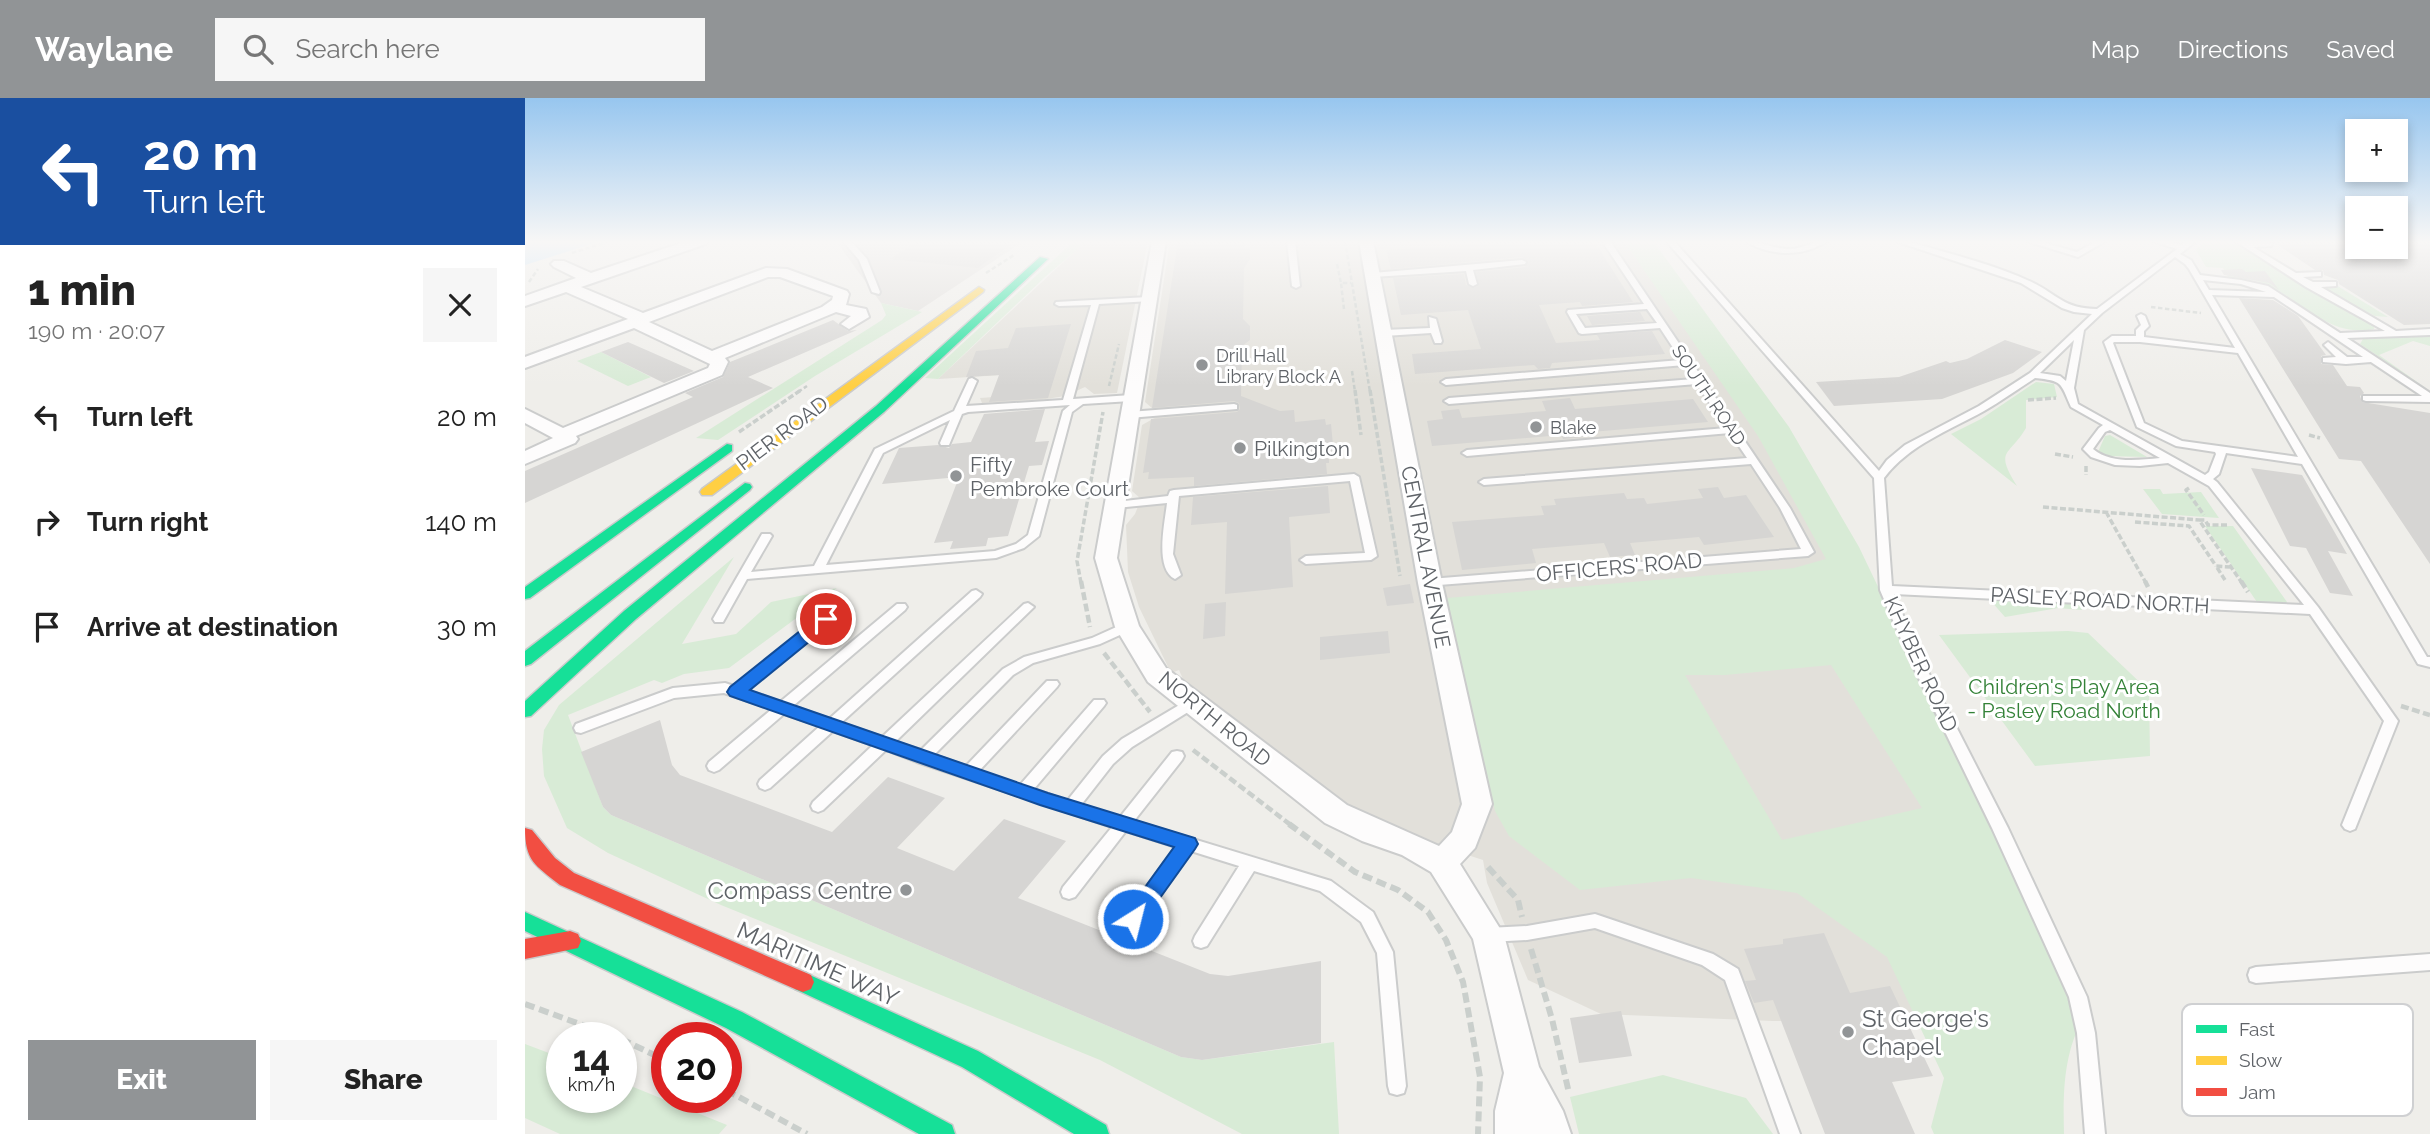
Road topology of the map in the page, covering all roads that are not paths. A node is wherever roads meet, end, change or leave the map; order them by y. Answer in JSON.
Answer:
{"nodes":[{"id":1,"x":559,"y":289,"type":"edge"},
{"id":2,"x":573,"y":289,"type":"edge"},
{"id":3,"x":722,"y":289,"type":"edge"},
{"id":4,"x":826,"y":289,"type":"edge"},
{"id":5,"x":980,"y":289,"type":"edge"},
{"id":6,"x":1003,"y":289,"type":"edge"},
{"id":7,"x":1010,"y":289,"type":"edge"},
{"id":8,"x":1142,"y":289,"type":"edge"},
{"id":9,"x":1376,"y":289,"type":"edge"},
{"id":10,"x":1638,"y":289,"type":"edge"},
{"id":11,"x":1712,"y":289,"type":"edge"},
{"id":12,"x":2037,"y":289,"type":"edge"},
{"id":13,"x":2127,"y":289,"type":"edge"},
{"id":14,"x":2205,"y":289,"type":"edge"},
{"id":15,"x":2265,"y":289,"type":"edge"},
{"id":16,"x":2316,"y":289,"type":"edge"},
{"id":17,"x":2207,"y":292,"type":"junction"},
{"id":18,"x":2277,"y":295,"type":"junction"},
{"id":19,"x":528,"y":298,"type":"edge"},
{"id":20,"x":1139,"y":299,"type":"junction"},
{"id":21,"x":1096,"y":302,"type":"junction"},
{"id":22,"x":960,"y":304,"type":"junction"},
{"id":23,"x":1059,"y":304,"type":"dead end"},
{"id":24,"x":832,"y":306,"type":"junction"},
{"id":25,"x":1649,"y":306,"type":"junction"},
{"id":26,"x":2099,"y":310,"type":"junction"},
{"id":27,"x":2141,"y":316,"type":"dead end"},
{"id":28,"x":1432,"y":319,"type":"dead end"},
{"id":29,"x":2391,"y":319,"type":"dead end"},
{"id":30,"x":639,"y":320,"type":"junction"},
{"id":31,"x":2373,"y":320,"type":"junction"},
{"id":32,"x":849,"y":324,"type":"dead end"},
{"id":33,"x":1662,"y":325,"type":"junction"},
{"id":34,"x":2080,"y":329,"type":"junction"},
{"id":35,"x":1435,"y":330,"type":"junction"},
{"id":36,"x":2430,"y":332,"type":"edge"},
{"id":37,"x":2393,"y":333,"type":"junction"},
{"id":38,"x":1384,"y":334,"type":"junction"},
{"id":39,"x":2339,"y":336,"type":"junction"},
{"id":40,"x":2140,"y":339,"type":"junction"},
{"id":41,"x":1438,"y":341,"type":"dead end"},
{"id":42,"x":2328,"y":345,"type":"dead end"},
{"id":43,"x":2240,"y":351,"type":"junction"},
{"id":44,"x":712,"y":357,"type":"junction"},
{"id":45,"x":2374,"y":359,"type":"junction"},
{"id":46,"x":2326,"y":360,"type":"dead end"},
{"id":47,"x":2347,"y":361,"type":"junction"},
{"id":48,"x":1687,"y":362,"type":"junction"},
{"id":49,"x":525,"y":363,"type":"edge"},
{"id":50,"x":2033,"y":375,"type":"junction"},
{"id":51,"x":831,"y":379,"type":"dead end"},
{"id":52,"x":972,"y":381,"type":"dead end"},
{"id":53,"x":1699,"y":381,"type":"junction"},
{"id":54,"x":1445,"y":382,"type":"dead end"},
{"id":55,"x":2069,"y":388,"type":"junction"},
{"id":56,"x":2366,"y":398,"type":"dead end"},
{"id":57,"x":2430,"y":398,"type":"edge"},
{"id":58,"x":2380,"y":399,"type":"junction"},
{"id":59,"x":859,"y":400,"type":"dead end"},
{"id":60,"x":1081,"y":401,"type":"junction"},
{"id":61,"x":1449,"y":401,"type":"dead end"},
{"id":62,"x":1067,"y":402,"type":"junction"},
{"id":63,"x":1130,"y":407,"type":"junction"},
{"id":64,"x":1234,"y":407,"type":"dead end"},
{"id":65,"x":2387,"y":408,"type":"dead end"},
{"id":66,"x":957,"y":413,"type":"junction"},
{"id":67,"x":525,"y":415,"type":"edge"},
{"id":68,"x":2111,"y":425,"type":"junction"},
{"id":69,"x":1732,"y":430,"type":"junction"},
{"id":70,"x":562,"y":435,"type":"junction"},
{"id":71,"x":738,"y":440,"type":"dead end"},
{"id":72,"x":945,"y":443,"type":"dead end"},
{"id":73,"x":2219,"y":450,"type":"junction"},
{"id":74,"x":1467,"y":453,"type":"dead end"},
{"id":75,"x":2254,"y":454,"type":"junction"},
{"id":76,"x":525,"y":458,"type":"edge"},
{"id":77,"x":2172,"y":459,"type":"junction"},
{"id":78,"x":1753,"y":461,"type":"junction"},
{"id":79,"x":2306,"y":461,"type":"junction"},
{"id":80,"x":2260,"y":467,"type":"dead end"},
{"id":81,"x":762,"y":474,"type":"dead end"},
{"id":82,"x":1879,"y":478,"type":"junction"},
{"id":83,"x":2206,"y":479,"type":"junction"},
{"id":84,"x":1484,"y":482,"type":"dead end"},
{"id":85,"x":1173,"y":499,"type":"junction"},
{"id":86,"x":692,"y":503,"type":"dead end"},
{"id":87,"x":1116,"y":505,"type":"junction"},
{"id":88,"x":766,"y":537,"type":"dead end"},
{"id":89,"x":1808,"y":552,"type":"joint"},
{"id":90,"x":1306,"y":560,"type":"dead end"},
{"id":91,"x":818,"y":569,"type":"junction"},
{"id":92,"x":1175,"y":575,"type":"dead end"},
{"id":93,"x":743,"y":576,"type":"junction"},
{"id":94,"x":1430,"y":583,"type":"junction"},
{"id":95,"x":1886,"y":590,"type":"junction"},
{"id":96,"x":525,"y":594,"type":"edge"},
{"id":97,"x":976,"y":594,"type":"dead end"},
{"id":98,"x":901,"y":607,"type":"dead end"},
{"id":99,"x":1028,"y":607,"type":"dead end"},
{"id":100,"x":2315,"y":610,"type":"junction"},
{"id":101,"x":719,"y":619,"type":"dead end"},
{"id":102,"x":826,"y":619,"type":"dead end"},
{"id":103,"x":1127,"y":627,"type":"junction"},
{"id":104,"x":525,"y":660,"type":"edge"},
{"id":105,"x":2428,"y":664,"type":"edge"},
{"id":106,"x":1052,"y":684,"type":"dead end"},
{"id":107,"x":736,"y":692,"type":"junction"},
{"id":108,"x":1099,"y":703,"type":"dead end"},
{"id":109,"x":1191,"y":704,"type":"junction"},
{"id":110,"x":782,"y":708,"type":"junction"},
{"id":111,"x":525,"y":711,"type":"edge"},
{"id":112,"x":831,"y":725,"type":"junction"},
{"id":113,"x":581,"y":729,"type":"dead end"},
{"id":114,"x":884,"y":744,"type":"junction"},
{"id":115,"x":1177,"y":756,"type":"dead end"},
{"id":116,"x":922,"y":758,"type":"junction"},
{"id":117,"x":714,"y":766,"type":"dead end"},
{"id":118,"x":968,"y":773,"type":"junction"},
{"id":119,"x":765,"y":784,"type":"dead end"},
{"id":120,"x":1023,"y":792,"type":"junction"},
{"id":121,"x":818,"y":806,"type":"dead end"},
{"id":122,"x":1070,"y":807,"type":"junction"},
{"id":123,"x":1123,"y":824,"type":"junction"},
{"id":124,"x":2350,"y":825,"type":"dead end"},
{"id":125,"x":525,"y":836,"type":"edge"},
{"id":126,"x":1188,"y":844,"type":"junction"},
{"id":127,"x":1250,"y":863,"type":"junction"},
{"id":128,"x":1442,"y":863,"type":"junction"},
{"id":129,"x":1069,"y":892,"type":"dead end"},
{"id":130,"x":1133,"y":919,"type":"dead end"},
{"id":131,"x":525,"y":921,"type":"edge"},
{"id":132,"x":1488,"y":935,"type":"junction"},
{"id":133,"x":570,"y":941,"type":"junction"},
{"id":134,"x":1201,"y":941,"type":"dead end"},
{"id":135,"x":525,"y":949,"type":"edge"},
{"id":136,"x":2430,"y":962,"type":"edge"},
{"id":137,"x":2256,"y":975,"type":"dead end"},
{"id":138,"x":1522,"y":1073,"type":"junction"},
{"id":139,"x":1397,"y":1086,"type":"dead end"},
{"id":140,"x":943,"y":1134,"type":"edge"},
{"id":141,"x":1097,"y":1134,"type":"edge"},
{"id":142,"x":1514,"y":1134,"type":"edge"},
{"id":143,"x":1552,"y":1134,"type":"edge"},
{"id":144,"x":1790,"y":1134,"type":"edge"},
{"id":145,"x":2095,"y":1134,"type":"edge"}],
"edges":[{"from":1,"to":19,"type":"street"},
{"from":2,"to":30,"type":"street"},
{"from":3,"to":30,"type":"street"},
{"from":4,"to":24,"type":"street"},
{"from":5,"to":22,"type":"main road","name":"PIER ROAD"},
{"from":6,"to":59,"type":"main road","name":"PIER ROAD"},
{"from":7,"to":111,"type":"main road"},
{"from":8,"to":20,"type":"street","name":"NORTH ROAD"},
{"from":9,"to":38,"type":"street","name":"CENTRAL AVENUE"},
{"from":10,"to":25,"type":"lane","name":"SOUTH ROAD"},
{"from":11,"to":82,"type":"lane"},
{"from":12,"to":26,"type":"lane"},
{"from":13,"to":26,"type":"lane"},
{"from":14,"to":17,"type":"lane"},
{"from":15,"to":18,"type":"lane"},
{"from":16,"to":31,"type":"lane"},
{"from":17,"to":18,"type":"lane"},
{"from":17,"to":43,"type":"lane"},
{"from":18,"to":39,"type":"lane"},
{"from":20,"to":21,"type":"lane"},
{"from":20,"to":63,"type":"street","name":"NORTH ROAD"},
{"from":21,"to":23,"type":"lane"},
{"from":21,"to":62,"type":"lane"},
{"from":22,"to":51,"type":"main road"},
{"from":22,"to":86,"type":"main road","name":"PIER ROAD"},
{"from":24,"to":32,"type":"street"},
{"from":24,"to":44,"type":"street"},
{"from":25,"to":33,"type":"lane","name":"SOUTH ROAD"},
{"from":25,"to":33,"type":"lane"},
{"from":26,"to":34,"type":"lane"},
{"from":27,"to":40,"type":"lane"},
{"from":28,"to":35,"type":"lane"},
{"from":29,"to":31,"type":"lane"},
{"from":30,"to":44,"type":"street"},
{"from":30,"to":49,"type":"street"},
{"from":31,"to":37,"type":"lane"},
{"from":33,"to":48,"type":"lane","name":"SOUTH ROAD"},
{"from":34,"to":50,"type":"lane"},
{"from":34,"to":55,"type":"lane"},
{"from":35,"to":38,"type":"lane"},
{"from":35,"to":41,"type":"lane"},
{"from":36,"to":37,"type":"lane"},
{"from":37,"to":39,"type":"lane"},
{"from":38,"to":94,"type":"street","name":"CENTRAL AVENUE"},
{"from":39,"to":45,"type":"lane"},
{"from":40,"to":43,"type":"lane"},
{"from":40,"to":73,"type":"lane"},
{"from":42,"to":47,"type":"lane"},
{"from":43,"to":79,"type":"lane"},
{"from":44,"to":70,"type":"street"},
{"from":45,"to":47,"type":"lane"},
{"from":45,"to":57,"type":"lane"},
{"from":46,"to":47,"type":"lane"},
{"from":48,"to":53,"type":"lane","name":"SOUTH ROAD"},
{"from":48,"to":54,"type":"lane"},
{"from":50,"to":55,"type":"lane"},
{"from":50,"to":82,"type":"lane"},
{"from":52,"to":66,"type":"lane"},
{"from":53,"to":61,"type":"lane"},
{"from":53,"to":69,"type":"lane","name":"SOUTH ROAD"},
{"from":55,"to":68,"type":"lane"},
{"from":56,"to":58,"type":"lane"},
{"from":57,"to":58,"type":"lane"},
{"from":58,"to":65,"type":"lane"},
{"from":60,"to":62,"type":"lane"},
{"from":60,"to":63,"type":"lane"},
{"from":60,"to":91,"type":"lane"},
{"from":62,"to":66,"type":"lane"},
{"from":63,"to":64,"type":"lane"},
{"from":63,"to":87,"type":"street","name":"NORTH ROAD"},
{"from":66,"to":72,"type":"lane"},
{"from":66,"to":91,"type":"lane"},
{"from":67,"to":70,"type":"street"},
{"from":68,"to":77,"type":"lane"},
{"from":68,"to":77,"type":"lane"},
{"from":69,"to":74,"type":"lane"},
{"from":69,"to":78,"type":"lane","name":"SOUTH ROAD"},
{"from":70,"to":76,"type":"street"},
{"from":71,"to":96,"type":"main road"},
{"from":73,"to":75,"type":"lane"},
{"from":73,"to":83,"type":"lane"},
{"from":75,"to":79,"type":"lane"},
{"from":75,"to":80,"type":"lane"},
{"from":77,"to":83,"type":"lane"},
{"from":78,"to":84,"type":"lane"},
{"from":78,"to":89,"type":"lane","name":"SOUTH ROAD"},
{"from":79,"to":105,"type":"lane"},
{"from":81,"to":104,"type":"main road","name":"PIER ROAD"},
{"from":82,"to":95,"type":"lane","name":"KHYBER ROAD"},
{"from":83,"to":100,"type":"lane"},
{"from":85,"to":87,"type":"lane"},
{"from":85,"to":90,"type":"lane"},
{"from":85,"to":92,"type":"lane"},
{"from":87,"to":103,"type":"street","name":"NORTH ROAD"},
{"from":88,"to":93,"type":"lane"},
{"from":89,"to":94,"type":"lane","name":"OFFICERS' ROAD"},
{"from":91,"to":93,"type":"lane"},
{"from":93,"to":101,"type":"lane"},
{"from":94,"to":128,"type":"street","name":"CENTRAL AVENUE"},
{"from":95,"to":100,"type":"lane","name":"PASLEY ROAD NORTH"},
{"from":95,"to":145,"type":"lane","name":"KHYBER ROAD"},
{"from":97,"to":112,"type":"lane"},
{"from":98,"to":110,"type":"lane"},
{"from":99,"to":114,"type":"lane"},
{"from":100,"to":124,"type":"lane"},
{"from":102,"to":107,"type":"lane"},
{"from":103,"to":109,"type":"street","name":"NORTH ROAD"},
{"from":103,"to":116,"type":"lane"},
{"from":106,"to":118,"type":"lane"},
{"from":107,"to":110,"type":"lane"},
{"from":107,"to":113,"type":"lane"},
{"from":108,"to":120,"type":"lane"},
{"from":109,"to":122,"type":"lane"},
{"from":109,"to":128,"type":"street","name":"NORTH ROAD"},
{"from":110,"to":112,"type":"lane"},
{"from":110,"to":117,"type":"lane"},
{"from":112,"to":114,"type":"lane"},
{"from":112,"to":119,"type":"lane"},
{"from":114,"to":116,"type":"lane"},
{"from":114,"to":121,"type":"lane"},
{"from":115,"to":123,"type":"lane"},
{"from":116,"to":118,"type":"lane"},
{"from":118,"to":120,"type":"lane"},
{"from":120,"to":122,"type":"lane"},
{"from":122,"to":123,"type":"lane"},
{"from":123,"to":126,"type":"lane"},
{"from":123,"to":129,"type":"lane"},
{"from":125,"to":141,"type":"main road","name":"MARITIME WAY"},
{"from":126,"to":127,"type":"lane"},
{"from":126,"to":130,"type":"lane"},
{"from":127,"to":134,"type":"lane"},
{"from":127,"to":139,"type":"lane"},
{"from":128,"to":132,"type":"street"},
{"from":131,"to":133,"type":"main road"},
{"from":132,"to":138,"type":"street"},
{"from":132,"to":144,"type":"lane"},
{"from":133,"to":135,"type":"main road"},
{"from":133,"to":140,"type":"main road"},
{"from":136,"to":137,"type":"lane"},
{"from":138,"to":142,"type":"street"},
{"from":138,"to":143,"type":"street"}]}
